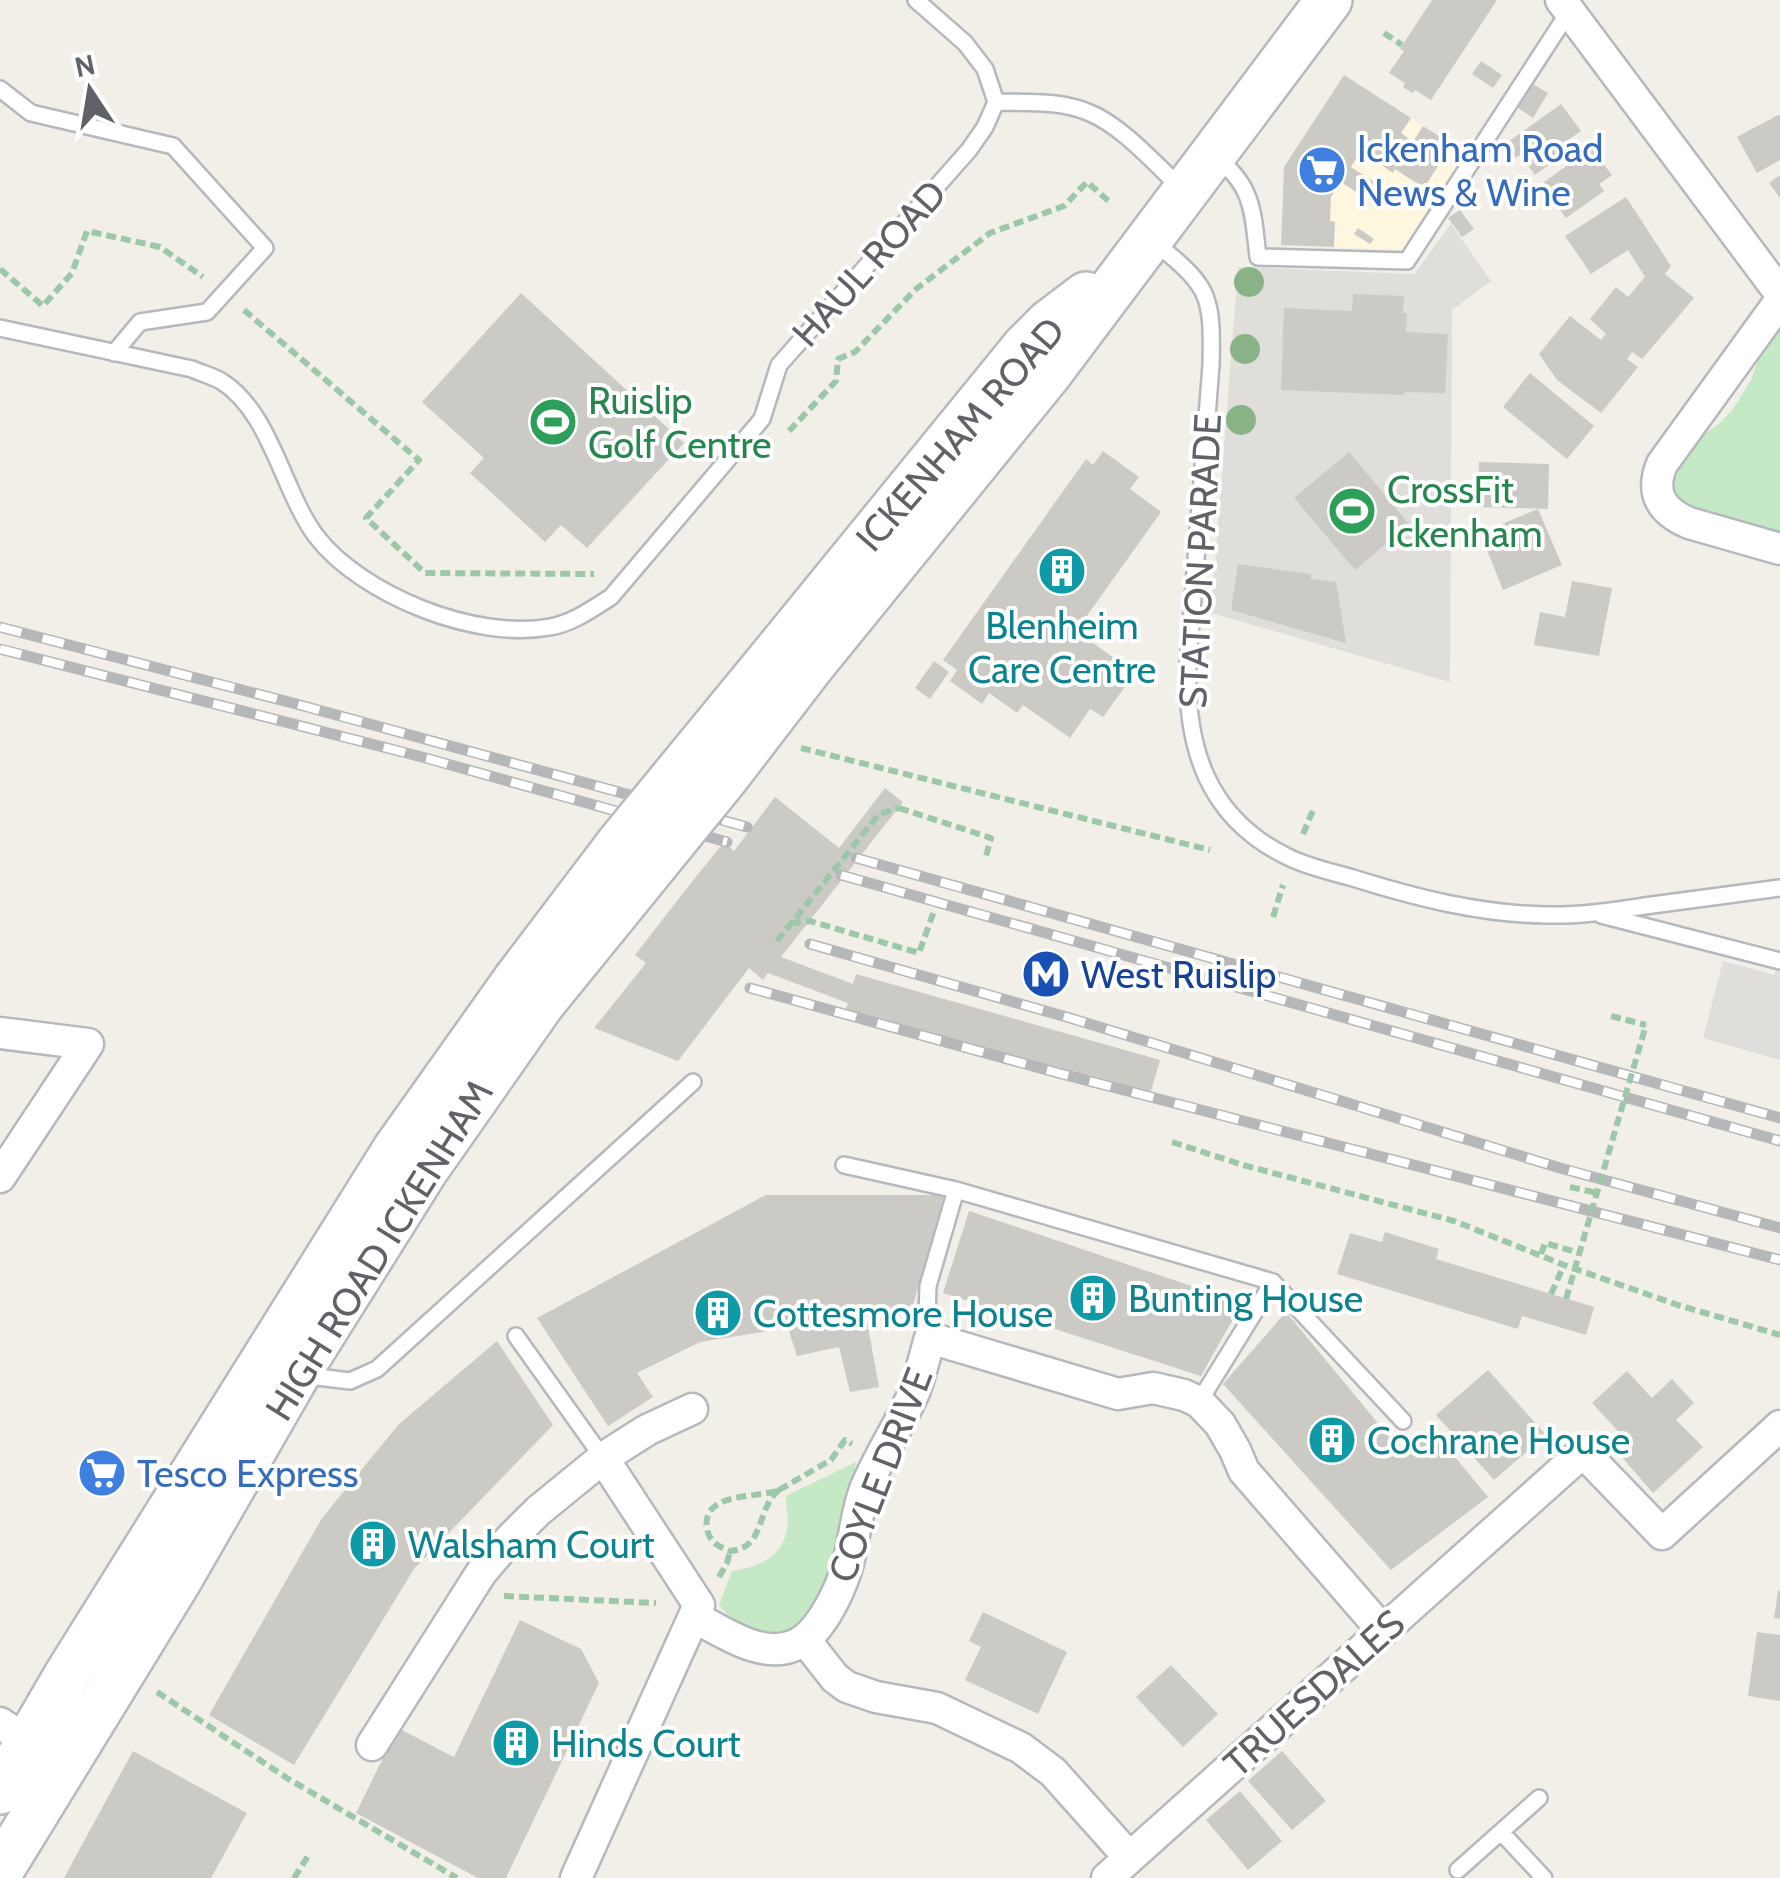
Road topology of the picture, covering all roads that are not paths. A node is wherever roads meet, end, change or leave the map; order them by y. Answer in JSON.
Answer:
{"nodes":[{"id":1,"x":916,"y":0,"type":"edge"},
{"id":2,"x":1329,"y":0,"type":"edge"},
{"id":3,"x":1566,"y":5,"type":"edge"},
{"id":4,"x":0,"y":89,"type":"edge"},
{"id":5,"x":996,"y":102,"type":"junction"},
{"id":6,"x":1212,"y":155,"type":"junction"},
{"id":7,"x":1184,"y":190,"type":"junction"},
{"id":8,"x":1149,"y":238,"type":"junction"},
{"id":9,"x":1780,"y":293,"type":"edge"},
{"id":10,"x":1780,"y":301,"type":"edge"},
{"id":11,"x":0,"y":328,"type":"edge"},
{"id":12,"x":114,"y":352,"type":"junction"},
{"id":13,"x":1780,"y":549,"type":"edge"},
{"id":14,"x":797,"y":655,"type":"joint"},
{"id":15,"x":1780,"y":888,"type":"edge"},
{"id":16,"x":1593,"y":913,"type":"junction"},
{"id":17,"x":1780,"y":961,"type":"edge"},
{"id":18,"x":529,"y":992,"type":"junction"},
{"id":19,"x":0,"y":1033,"type":"edge"},
{"id":20,"x":693,"y":1082,"type":"dead end"},
{"id":21,"x":844,"y":1165,"type":"dead end"},
{"id":22,"x":0,"y":1178,"type":"edge"},
{"id":23,"x":956,"y":1190,"type":"junction"},
{"id":24,"x":1273,"y":1282,"type":"junction"},
{"id":25,"x":516,"y":1336,"type":"dead end"},
{"id":26,"x":930,"y":1338,"type":"junction"},
{"id":27,"x":297,"y":1374,"type":"junction"},
{"id":28,"x":1199,"y":1402,"type":"junction"},
{"id":29,"x":692,"y":1409,"type":"dead end"},
{"id":30,"x":1403,"y":1421,"type":"dead end"},
{"id":31,"x":1780,"y":1426,"type":"edge"},
{"id":32,"x":603,"y":1458,"type":"junction"},
{"id":33,"x":697,"y":1612,"type":"junction"},
{"id":34,"x":1383,"y":1631,"type":"junction"},
{"id":35,"x":805,"y":1640,"type":"junction"},
{"id":36,"x":31,"y":1744,"type":"edge"},
{"id":37,"x":372,"y":1745,"type":"dead end"},
{"id":38,"x":0,"y":1792,"type":"edge"},
{"id":39,"x":1539,"y":1798,"type":"dead end"},
{"id":40,"x":1501,"y":1832,"type":"junction"},
{"id":41,"x":1130,"y":1857,"type":"junction"},
{"id":42,"x":1458,"y":1870,"type":"dead end"},
{"id":43,"x":0,"y":1871,"type":"edge"},
{"id":44,"x":576,"y":1878,"type":"edge"},
{"id":45,"x":1106,"y":1878,"type":"edge"},
{"id":46,"x":1544,"y":1878,"type":"edge"}],
"edges":[{"from":1,"to":5,"type":"lane"},
{"from":2,"to":6,"type":"main road","name":"ICKENHAM ROAD"},
{"from":3,"to":6,"type":"lane"},
{"from":3,"to":9,"type":"street"},
{"from":4,"to":12,"type":"lane"},
{"from":5,"to":7,"type":"lane"},
{"from":5,"to":12,"type":"lane","name":"HAUL ROAD"},
{"from":6,"to":7,"type":"main road","name":"ICKENHAM ROAD"},
{"from":7,"to":8,"type":"main road","name":"ICKENHAM ROAD"},
{"from":8,"to":14,"type":"main road","name":"ICKENHAM ROAD"},
{"from":8,"to":16,"type":"lane","name":"STATION PARADE"},
{"from":10,"to":13,"type":"street"},
{"from":11,"to":12,"type":"lane","name":"HAUL ROAD"},
{"from":14,"to":18,"type":"main road","name":"HIGH ROAD ICKENHAM","bridge":true},
{"from":15,"to":16,"type":"lane"},
{"from":16,"to":17,"type":"lane"},
{"from":18,"to":27,"type":"main road","name":"HIGH ROAD ICKENHAM"},
{"from":18,"to":36,"type":"main road","name":"HIGH ROAD ICKENHAM"},
{"from":19,"to":22,"type":"street"},
{"from":20,"to":27,"type":"lane"},
{"from":21,"to":23,"type":"lane"},
{"from":23,"to":24,"type":"lane"},
{"from":23,"to":26,"type":"lane"},
{"from":24,"to":28,"type":"lane"},
{"from":24,"to":30,"type":"lane"},
{"from":25,"to":32,"type":"lane"},
{"from":26,"to":28,"type":"street","name":"COYLE DRIVE"},
{"from":26,"to":35,"type":"street","name":"COYLE DRIVE"},
{"from":27,"to":36,"type":"main road","name":"HIGH ROAD ICKENHAM"},
{"from":28,"to":34,"type":"street"},
{"from":29,"to":32,"type":"street"},
{"from":31,"to":34,"type":"street","name":"TRUESDALES"},
{"from":32,"to":33,"type":"street"},
{"from":32,"to":37,"type":"street"},
{"from":33,"to":35,"type":"street"},
{"from":33,"to":44,"type":"street"},
{"from":34,"to":41,"type":"street","name":"TRUESDALES"},
{"from":35,"to":41,"type":"street"},
{"from":36,"to":38,"type":"main road","name":"HIGH ROAD ICKENHAM"},
{"from":36,"to":43,"type":"main road","name":"HIGH ROAD ICKENHAM"},
{"from":39,"to":40,"type":"lane"},
{"from":40,"to":42,"type":"lane"},
{"from":40,"to":46,"type":"lane"},
{"from":41,"to":45,"type":"street","name":"TRUESDALES"}]}
